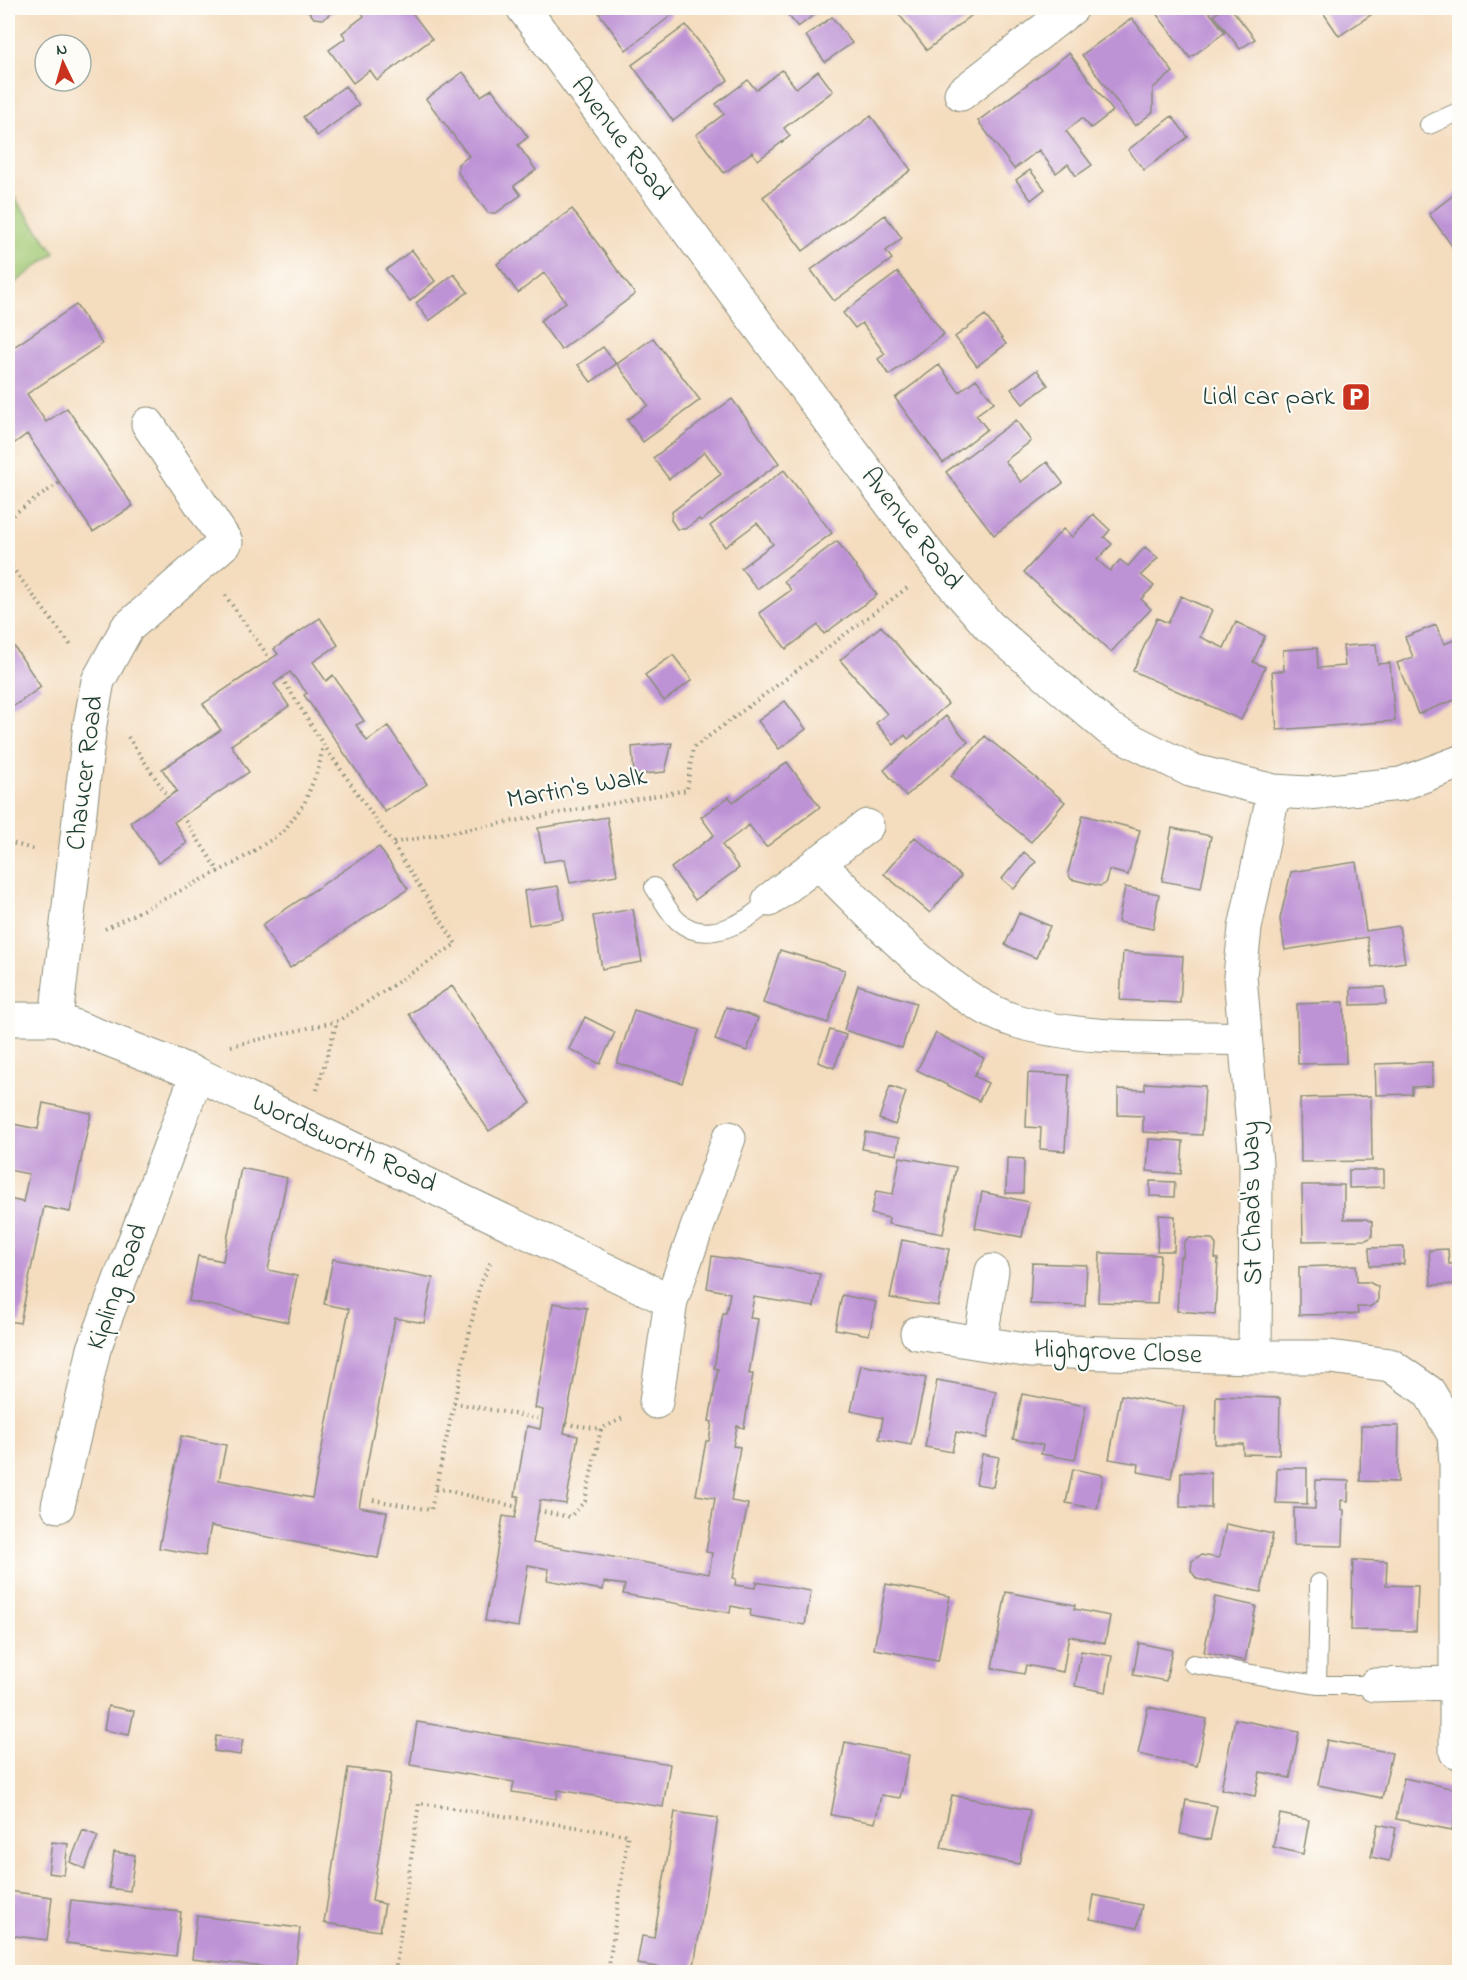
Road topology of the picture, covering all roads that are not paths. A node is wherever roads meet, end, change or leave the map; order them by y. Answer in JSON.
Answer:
{"nodes":[{"id":1,"x":523,"y":8,"type":"edge"},
{"id":2,"x":1072,"y":8,"type":"edge"},
{"id":3,"x":961,"y":94,"type":"dead end"},
{"id":4,"x":1460,"y":111,"type":"edge"},
{"id":5,"x":1429,"y":125,"type":"dead end"},
{"id":6,"x":148,"y":424,"type":"dead end"},
{"id":7,"x":1460,"y":762,"type":"edge"},
{"id":8,"x":1274,"y":791,"type":"junction"},
{"id":9,"x":867,"y":825,"type":"dead end"},
{"id":10,"x":818,"y":862,"type":"junction"},
{"id":11,"x":654,"y":887,"type":"dead end"},
{"id":12,"x":769,"y":900,"type":"joint"},
{"id":13,"x":8,"y":1019,"type":"edge"},
{"id":14,"x":56,"y":1019,"type":"junction"},
{"id":15,"x":1244,"y":1039,"type":"junction"},
{"id":16,"x":197,"y":1074,"type":"junction"},
{"id":17,"x":729,"y":1138,"type":"dead end"},
{"id":18,"x":992,"y":1271,"type":"dead end"},
{"id":19,"x":671,"y":1301,"type":"junction"},
{"id":20,"x":916,"y":1333,"type":"dead end"},
{"id":21,"x":980,"y":1343,"type":"junction"},
{"id":22,"x":1255,"y":1357,"type":"junction"},
{"id":23,"x":656,"y":1402,"type":"road end"},
{"id":24,"x":1458,"y":1465,"type":"edge"},
{"id":25,"x":58,"y":1506,"type":"dead end"},
{"id":26,"x":1319,"y":1583,"type":"dead end"},
{"id":27,"x":1193,"y":1664,"type":"dead end"},
{"id":28,"x":1455,"y":1683,"type":"junction"},
{"id":29,"x":1317,"y":1685,"type":"junction"},
{"id":30,"x":1375,"y":1685,"type":"joint"},
{"id":31,"x":1456,"y":1752,"type":"dead end"}],
"edges":[{"from":1,"to":8,"type":"street","name":"Avenue Road"},
{"from":2,"to":3,"type":"street"},
{"from":4,"to":5,"type":"lane"},
{"from":6,"to":14,"type":"street","name":"Chaucer Road"},
{"from":7,"to":8,"type":"street","name":"Avenue Road"},
{"from":8,"to":15,"type":"street","name":"St Chad's Way"},
{"from":9,"to":10,"type":"street"},
{"from":10,"to":12,"type":"street"},
{"from":10,"to":15,"type":"street"},
{"from":11,"to":12,"type":"lane"},
{"from":13,"to":14,"type":"street","name":"Wordsworth Road"},
{"from":14,"to":16,"type":"street","name":"Wordsworth Road"},
{"from":15,"to":22,"type":"street","name":"St Chad's Way"},
{"from":16,"to":19,"type":"street","name":"Wordsworth Road"},
{"from":16,"to":25,"type":"street","name":"Kipling Road"},
{"from":17,"to":19,"type":"street"},
{"from":18,"to":21,"type":"street"},
{"from":19,"to":23,"type":"street"},
{"from":20,"to":21,"type":"street","name":"Highgrove Close"},
{"from":21,"to":22,"type":"street","name":"Highgrove Close"},
{"from":22,"to":24,"type":"street"},
{"from":24,"to":28,"type":"street"},
{"from":26,"to":29,"type":"lane"},
{"from":27,"to":29,"type":"lane"},
{"from":28,"to":30,"type":"street"},
{"from":28,"to":31,"type":"street"},
{"from":29,"to":30,"type":"lane"}]}
